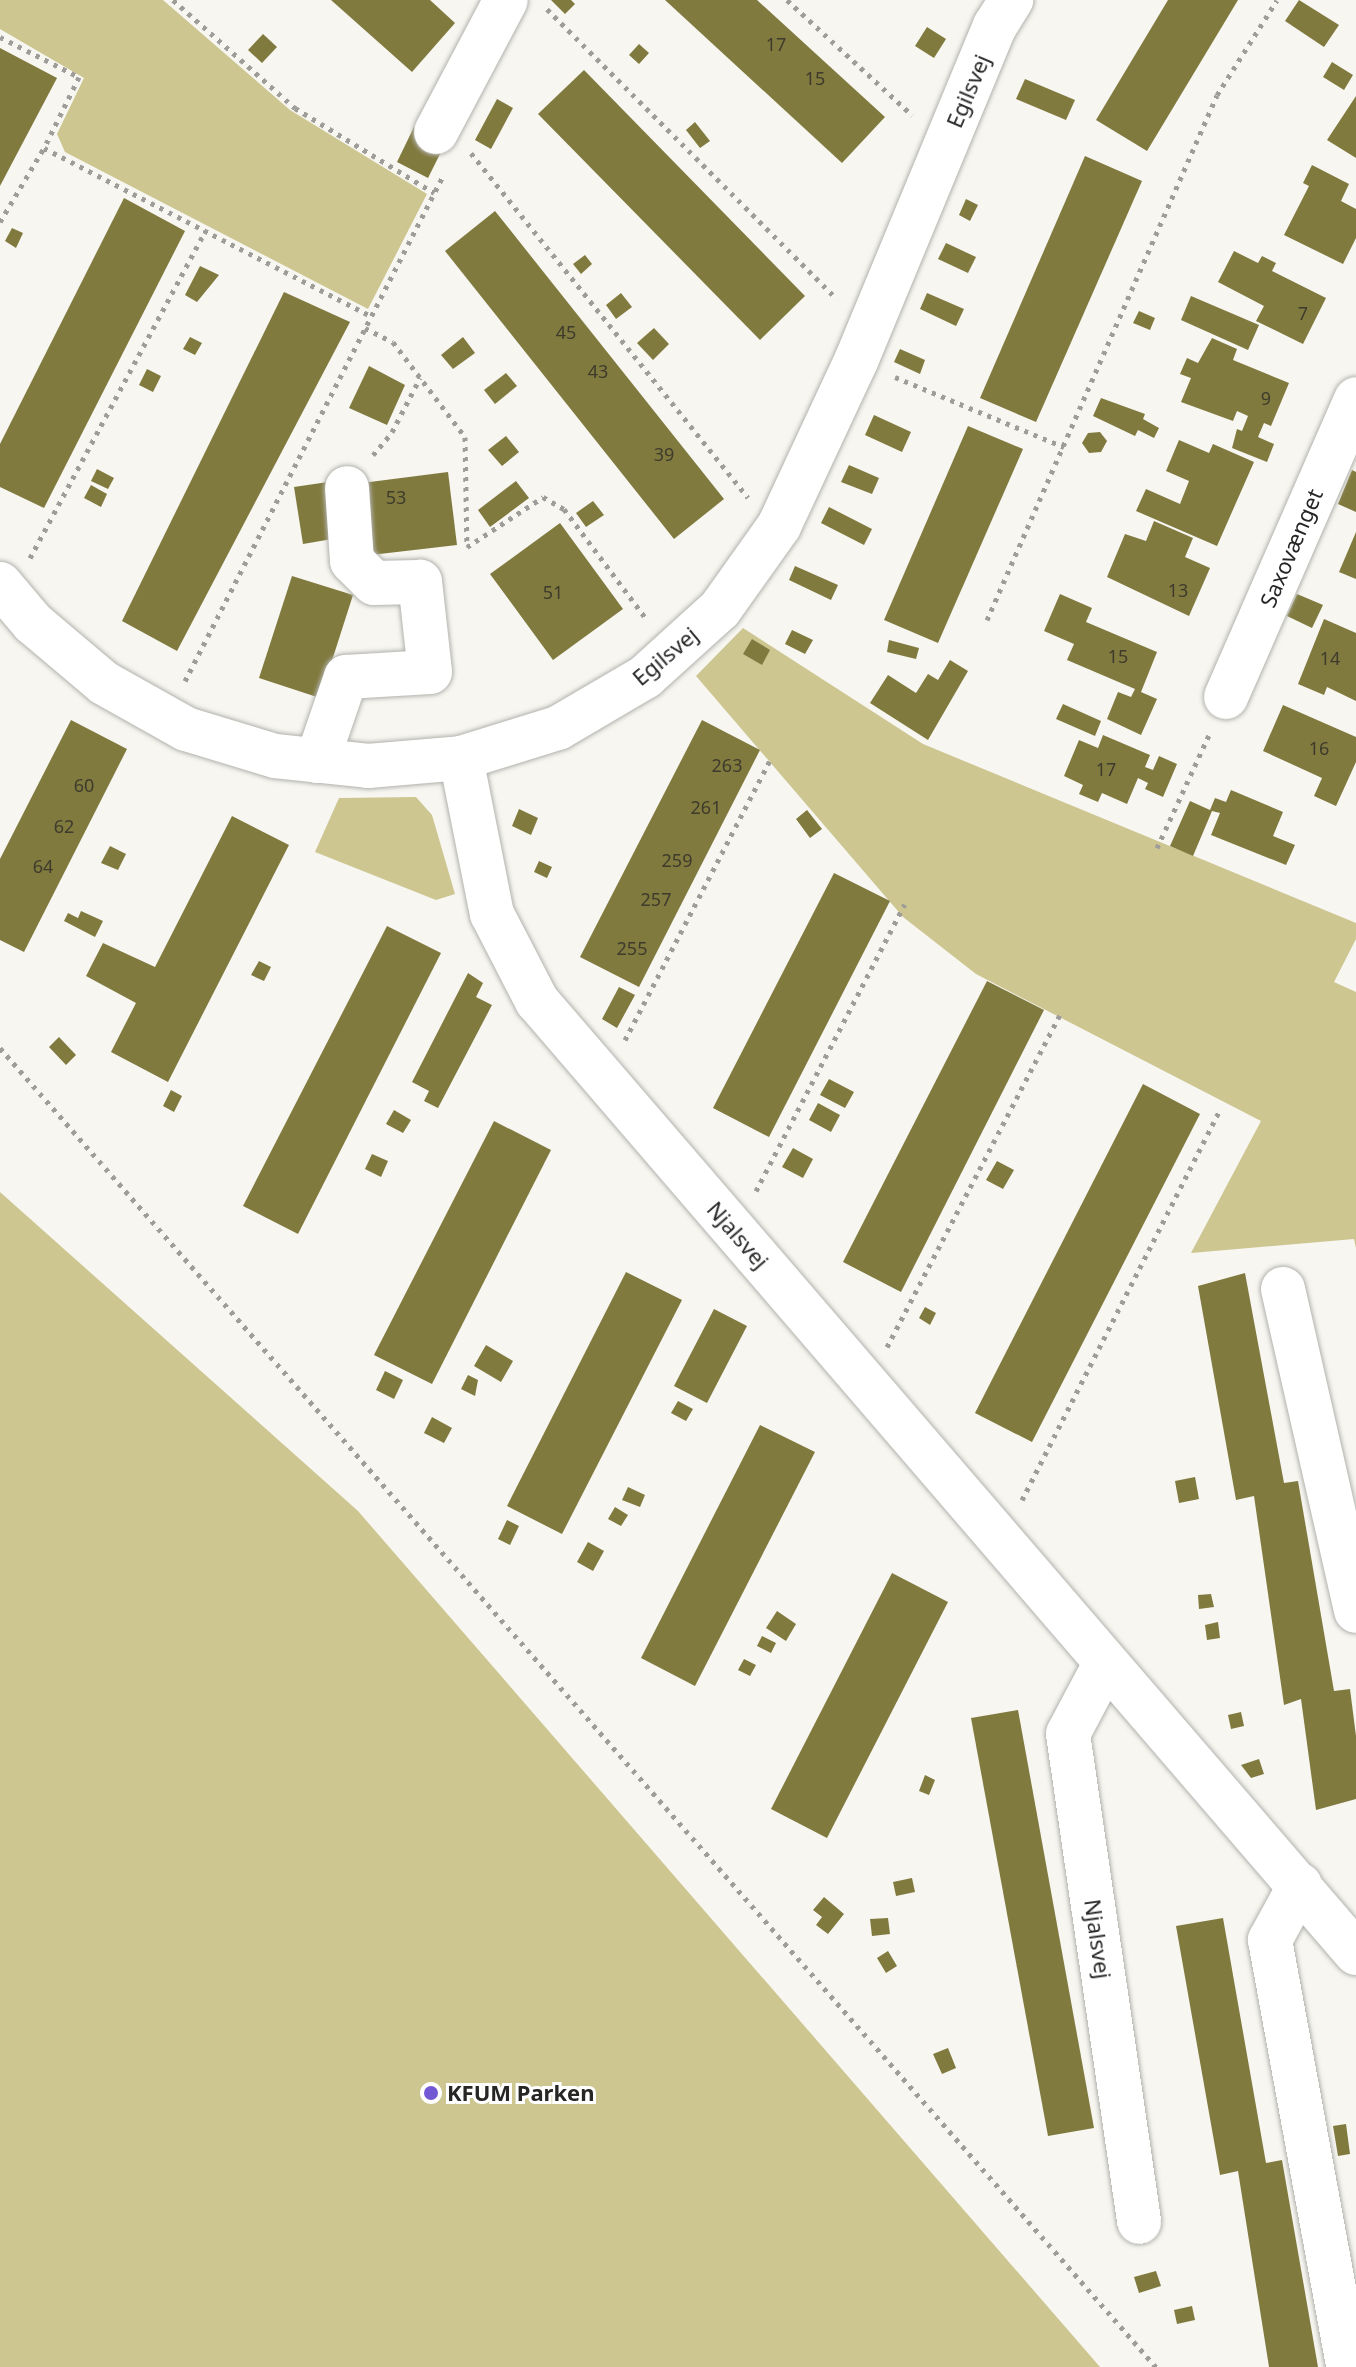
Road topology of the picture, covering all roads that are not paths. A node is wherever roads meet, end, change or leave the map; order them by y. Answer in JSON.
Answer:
{"nodes":[{"id":1,"x":506,"y":0,"type":"edge"},
{"id":2,"x":1011,"y":0,"type":"edge"},
{"id":3,"x":448,"y":138,"type":"road end"},
{"id":4,"x":1356,"y":399,"type":"edge"},
{"id":5,"x":347,"y":488,"type":"road end"},
{"id":6,"x":5,"y":590,"type":"edge"},
{"id":7,"x":1226,"y":697,"type":"road end"},
{"id":8,"x":461,"y":758,"type":"junction"},
{"id":9,"x":317,"y":761,"type":"junction"},
{"id":10,"x":1283,"y":1289,"type":"dead end"},
{"id":11,"x":1356,"y":1611,"type":"edge"},
{"id":12,"x":1105,"y":1664,"type":"junction"},
{"id":13,"x":1300,"y":1885,"type":"junction"},
{"id":14,"x":1350,"y":1934,"type":"edge"},
{"id":15,"x":1139,"y":2222,"type":"dead end"},
{"id":16,"x":1348,"y":2367,"type":"edge"}],
"edges":[{"from":1,"to":3,"type":"street"},
{"from":2,"to":8,"type":"street","name":"Egilsvej"},
{"from":4,"to":7,"type":"street","name":"Saxovænget"},
{"from":5,"to":9,"type":"street"},
{"from":6,"to":9,"type":"street","name":"Egilsvej"},
{"from":8,"to":9,"type":"street","name":"Egilsvej"},
{"from":8,"to":12,"type":"street","name":"Njalsvej"},
{"from":10,"to":11,"type":"street"},
{"from":12,"to":13,"type":"street","name":"Njalsvej"},
{"from":12,"to":15,"type":"street","name":"Njalsvej"},
{"from":13,"to":14,"type":"street","name":"Njalsvej"},
{"from":13,"to":16,"type":"street"}]}
